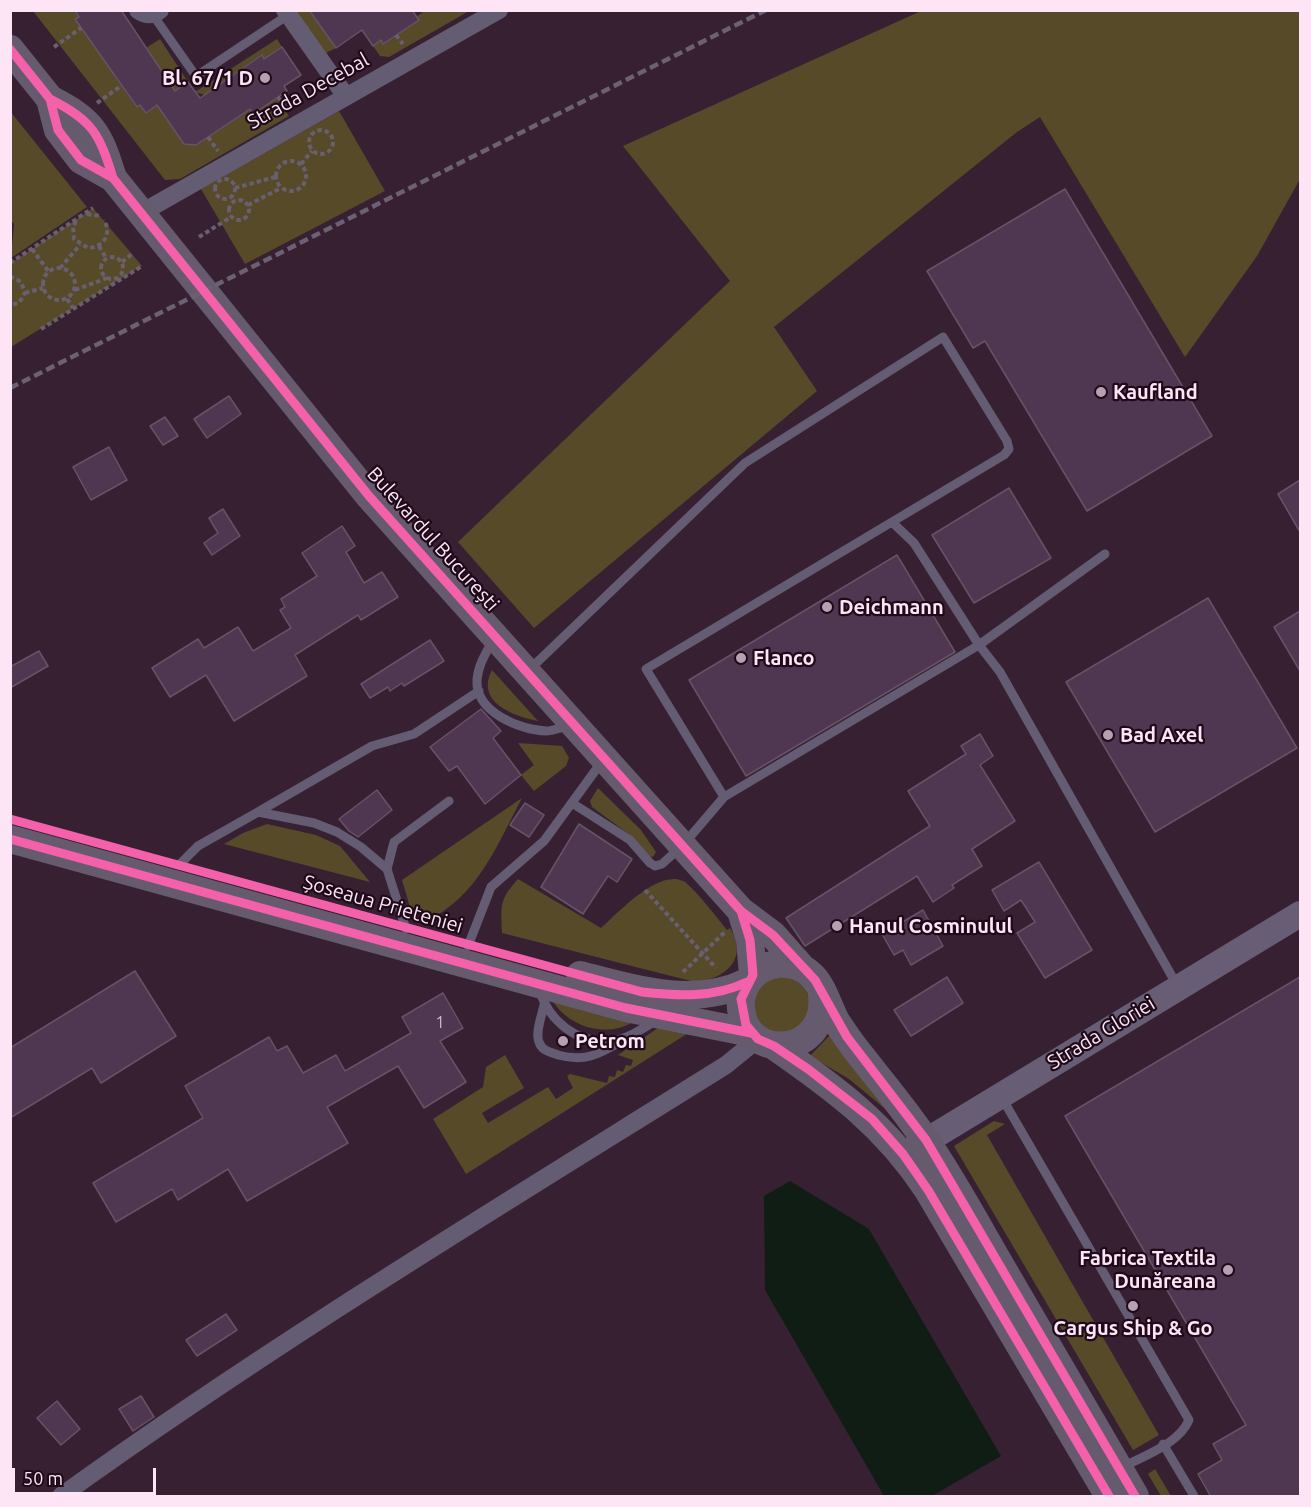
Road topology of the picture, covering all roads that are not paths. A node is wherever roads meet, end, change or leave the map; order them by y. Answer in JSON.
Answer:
{"nodes":[{"id":1,"x":499,"y":10,"type":"edge"},
{"id":2,"x":150,"y":12,"type":"edge"},
{"id":3,"x":287,"y":13,"type":"edge"},
{"id":4,"x":10,"y":49,"type":"edge"},
{"id":5,"x":345,"y":95,"type":"junction"},
{"id":6,"x":141,"y":213,"type":"junction"},
{"id":7,"x":892,"y":522,"type":"junction"},
{"id":8,"x":1106,"y":554,"type":"dead end"},
{"id":9,"x":495,"y":636,"type":"junction"},
{"id":10,"x":979,"y":645,"type":"junction"},
{"id":11,"x":527,"y":673,"type":"junction"},
{"id":12,"x":479,"y":691,"type":"junction"},
{"id":13,"x":573,"y":724,"type":"junction"},
{"id":14,"x":604,"y":758,"type":"junction"},
{"id":15,"x":724,"y":797,"type":"junction"},
{"id":16,"x":449,"y":801,"type":"dead end"},
{"id":17,"x":572,"y":803,"type":"junction"},
{"id":18,"x":258,"y":812,"type":"junction"},
{"id":19,"x":10,"y":819,"type":"edge"},
{"id":20,"x":10,"y":839,"type":"edge"},
{"id":21,"x":683,"y":845,"type":"junction"},
{"id":22,"x":179,"y":865,"type":"junction"},
{"id":23,"x":387,"y":869,"type":"junction"},
{"id":24,"x":1300,"y":914,"type":"edge"},
{"id":25,"x":736,"y":919,"type":"junction"},
{"id":26,"x":405,"y":929,"type":"junction"},
{"id":27,"x":468,"y":946,"type":"junction"},
{"id":28,"x":803,"y":969,"type":"junction"},
{"id":29,"x":750,"y":979,"type":"junction"},
{"id":30,"x":1178,"y":987,"type":"junction"},
{"id":31,"x":541,"y":994,"type":"junction"},
{"id":32,"x":822,"y":994,"type":"junction"},
{"id":33,"x":663,"y":1016,"type":"junction"},
{"id":34,"x":633,"y":1035,"type":"junction"},
{"id":35,"x":761,"y":1039,"type":"junction"},
{"id":36,"x":1000,"y":1095,"type":"junction"},
{"id":37,"x":915,"y":1148,"type":"junction"},
{"id":38,"x":1163,"y":1444,"type":"junction"},
{"id":39,"x":1119,"y":1469,"type":"junction"},
{"id":40,"x":61,"y":1497,"type":"edge"},
{"id":41,"x":1109,"y":1497,"type":"edge"},
{"id":42,"x":1135,"y":1497,"type":"edge"},
{"id":43,"x":1194,"y":1497,"type":"edge"}],
"edges":[{"from":1,"to":5,"type":"street","name":"Strada Decebal"},
{"from":2,"to":3,"type":"lane"},
{"from":3,"to":5,"type":"street"},
{"from":4,"to":6,"type":"main road","name":"Bulevardul București"},
{"from":5,"to":6,"type":"street","name":"Strada Decebal"},
{"from":6,"to":9,"type":"main road","name":"Bulevardul București"},
{"from":7,"to":10,"type":"lane"},
{"from":7,"to":11,"type":"lane"},
{"from":7,"to":15,"type":"lane"},
{"from":8,"to":10,"type":"lane"},
{"from":9,"to":11,"type":"main road","name":"Bulevardul București"},
{"from":9,"to":12,"type":"lane"},
{"from":10,"to":15,"type":"lane"},
{"from":10,"to":30,"type":"lane"},
{"from":11,"to":13,"type":"main road","name":"Bulevardul București"},
{"from":12,"to":13,"type":"lane"},
{"from":12,"to":18,"type":"lane"},
{"from":13,"to":14,"type":"main road","name":"Bulevardul București"},
{"from":14,"to":17,"type":"lane"},
{"from":14,"to":21,"type":"main road","name":"Bulevardul București"},
{"from":15,"to":21,"type":"lane"},
{"from":16,"to":23,"type":"lane"},
{"from":17,"to":21,"type":"lane"},
{"from":17,"to":27,"type":"lane"},
{"from":18,"to":22,"type":"lane"},
{"from":18,"to":23,"type":"lane"},
{"from":19,"to":22,"type":"main road","name":"Șoseaua Prieteniei"},
{"from":20,"to":31,"type":"main road","name":"Șoseaua Prieteniei"},
{"from":21,"to":25,"type":"main road","name":"Bulevardul București"},
{"from":22,"to":26,"type":"main road","name":"Șoseaua Prieteniei"},
{"from":23,"to":26,"type":"lane"},
{"from":24,"to":30,"type":"main road","name":"Strada Gloriei"},
{"from":25,"to":28,"type":"main road"},
{"from":25,"to":29,"type":"main road"},
{"from":26,"to":27,"type":"main road","name":"Șoseaua Prieteniei"},
{"from":27,"to":29,"type":"main road","name":"Șoseaua Prieteniei"},
{"from":28,"to":29,"type":"main road"},
{"from":28,"to":32,"type":"main road"},
{"from":29,"to":35,"type":"main road"},
{"from":30,"to":36,"type":"main road","name":"Strada Gloriei"},
{"from":31,"to":33,"type":"main road","name":"Șoseaua Prieteniei"},
{"from":31,"to":34,"type":"lane"},
{"from":31,"to":34,"type":"lane"},
{"from":32,"to":35,"type":"main road"},
{"from":32,"to":37,"type":"main road"},
{"from":33,"to":34,"type":"lane"},
{"from":33,"to":35,"type":"main road","name":"Șoseaua Prieteniei"},
{"from":35,"to":37,"type":"main road"},
{"from":35,"to":40,"type":"street"},
{"from":36,"to":37,"type":"main road","name":"Strada Gloriei"},
{"from":36,"to":38,"type":"lane"},
{"from":37,"to":39,"type":"main road"},
{"from":37,"to":41,"type":"main road"},
{"from":38,"to":39,"type":"lane"},
{"from":38,"to":43,"type":"lane"},
{"from":39,"to":42,"type":"main road"}]}
